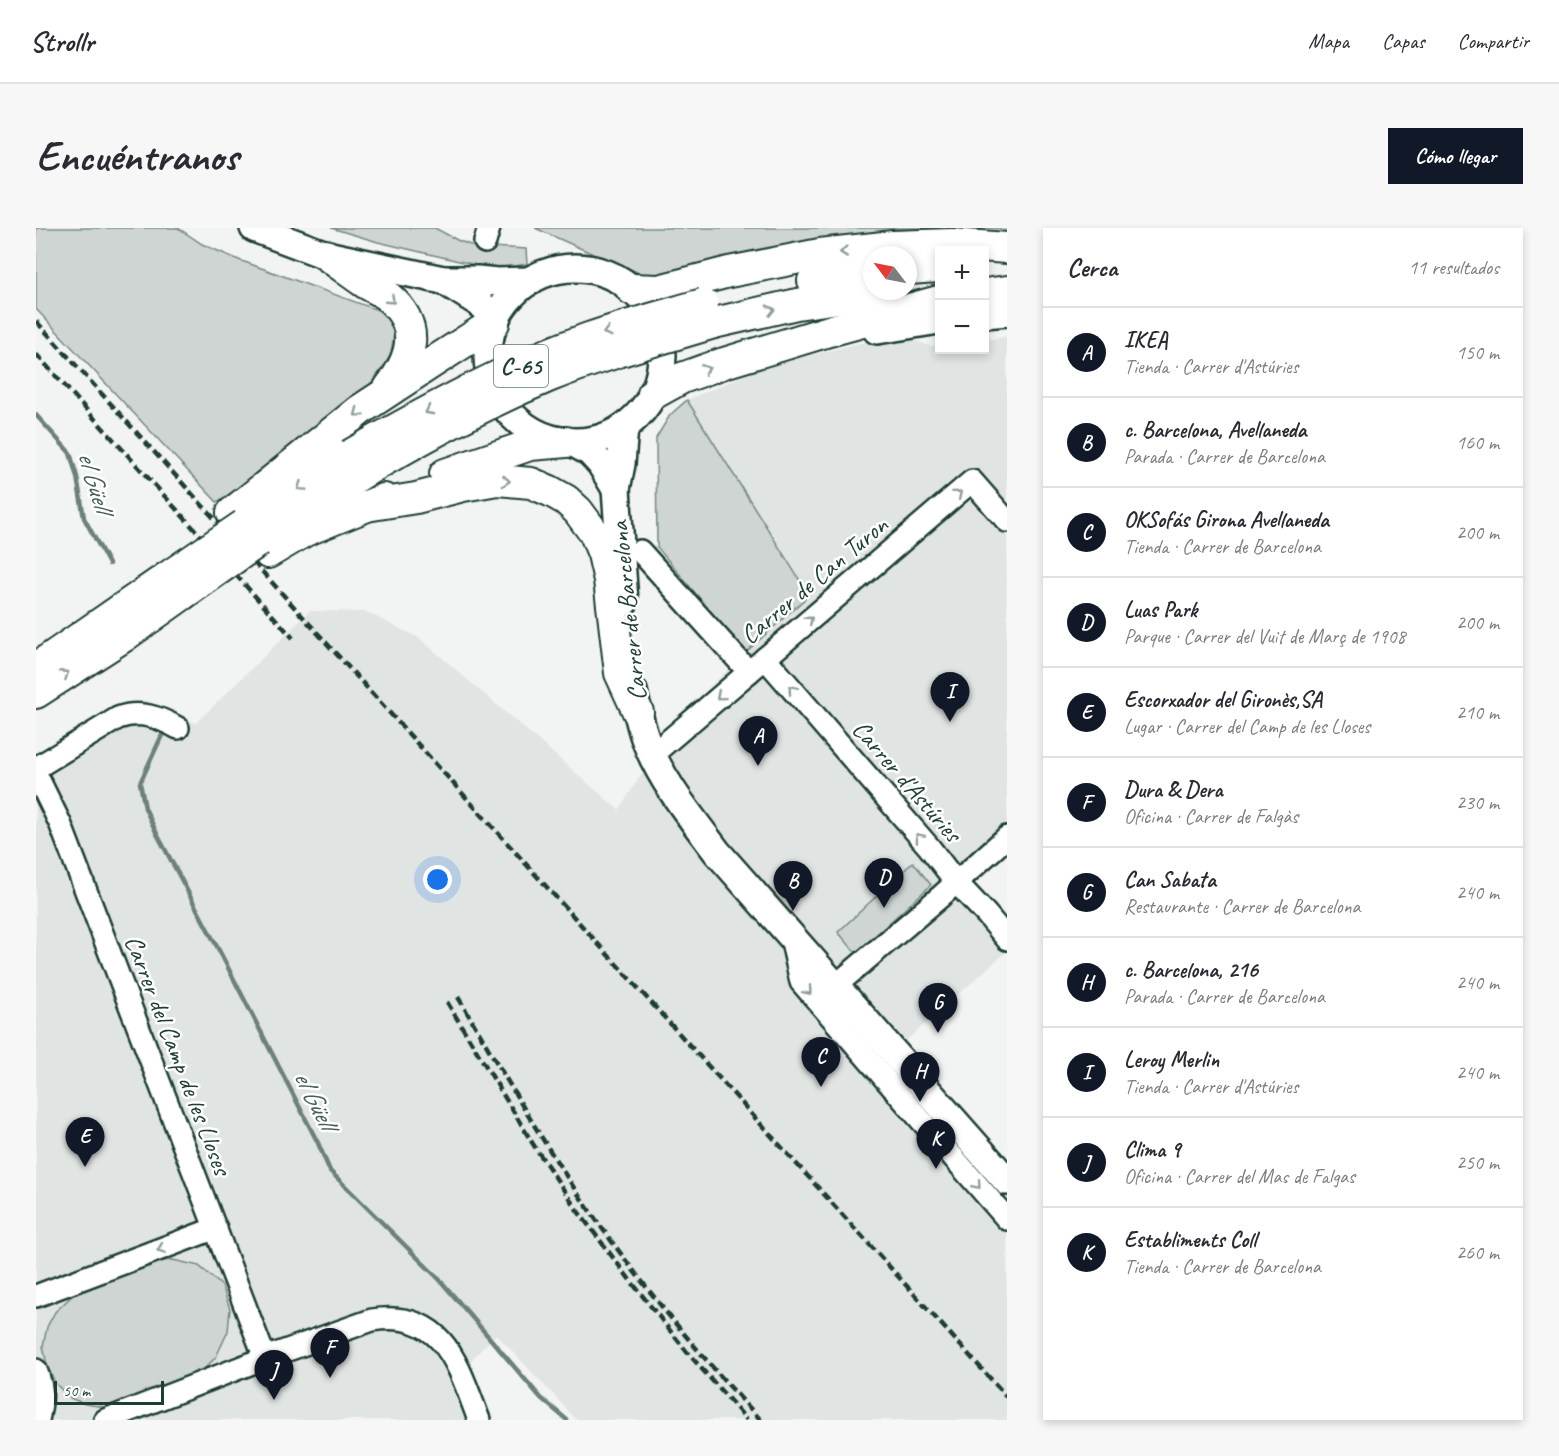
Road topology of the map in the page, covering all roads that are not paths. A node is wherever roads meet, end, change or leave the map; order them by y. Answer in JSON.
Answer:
{"nodes":[{"id":1,"x":254,"y":228,"type":"edge"},
{"id":2,"x":1007,"y":248,"type":"edge"},
{"id":3,"x":326,"y":255,"type":"junction"},
{"id":4,"x":989,"y":264,"type":"edge"},
{"id":5,"x":1007,"y":264,"type":"edge"},
{"id":6,"x":935,"y":267,"type":"edge"},
{"id":7,"x":917,"y":268,"type":"edge"},
{"id":8,"x":863,"y":273,"type":"edge"},
{"id":9,"x":443,"y":280,"type":"junction"},
{"id":10,"x":530,"y":281,"type":"junction"},
{"id":11,"x":989,"y":284,"type":"edge"},
{"id":12,"x":1007,"y":284,"type":"edge"},
{"id":13,"x":935,"y":287,"type":"edge"},
{"id":14,"x":631,"y":289,"type":"junction"},
{"id":15,"x":917,"y":289,"type":"edge"},
{"id":16,"x":1007,"y":291,"type":"edge"},
{"id":17,"x":989,"y":293,"type":"edge"},
{"id":18,"x":863,"y":295,"type":"edge"},
{"id":19,"x":935,"y":302,"type":"edge"},
{"id":20,"x":1007,"y":312,"type":"edge"},
{"id":21,"x":709,"y":314,"type":"junction"},
{"id":22,"x":989,"y":314,"type":"edge"},
{"id":23,"x":495,"y":321,"type":"junction"},
{"id":24,"x":935,"y":321,"type":"edge"},
{"id":25,"x":813,"y":336,"type":"junction"},
{"id":26,"x":385,"y":394,"type":"junction"},
{"id":27,"x":653,"y":394,"type":"junction"},
{"id":28,"x":624,"y":427,"type":"junction"},
{"id":29,"x":569,"y":442,"type":"junction"},
{"id":30,"x":616,"y":489,"type":"junction"},
{"id":31,"x":366,"y":506,"type":"junction"},
{"id":32,"x":1007,"y":520,"type":"edge"},
{"id":33,"x":251,"y":533,"type":"junction"},
{"id":34,"x":640,"y":551,"type":"dead end"},
{"id":35,"x":84,"y":649,"type":"junction"},
{"id":36,"x":765,"y":658,"type":"junction"},
{"id":37,"x":36,"y":668,"type":"edge"},
{"id":38,"x":749,"y":672,"type":"junction"},
{"id":39,"x":36,"y":693,"type":"edge"},
{"id":40,"x":638,"y":712,"type":"junction"},
{"id":41,"x":170,"y":723,"type":"dead end"},
{"id":42,"x":652,"y":755,"type":"junction"},
{"id":43,"x":36,"y":768,"type":"edge"},
{"id":44,"x":36,"y":774,"type":"edge"},
{"id":45,"x":1007,"y":837,"type":"edge"},
{"id":46,"x":956,"y":882,"type":"junction"},
{"id":47,"x":791,"y":936,"type":"junction"},
{"id":48,"x":1007,"y":939,"type":"edge"},
{"id":49,"x":835,"y":986,"type":"junction"},
{"id":50,"x":1007,"y":1181,"type":"edge"},
{"id":51,"x":1007,"y":1219,"type":"edge"},
{"id":52,"x":216,"y":1228,"type":"junction"},
{"id":53,"x":36,"y":1296,"type":"edge"},
{"id":54,"x":265,"y":1358,"type":"junction"},
{"id":55,"x":36,"y":1370,"type":"edge"},
{"id":56,"x":38,"y":1420,"type":"edge"},
{"id":57,"x":105,"y":1420,"type":"edge"},
{"id":58,"x":479,"y":1420,"type":"edge"}],
"edges":[{"from":1,"to":3,"type":"main road"},
{"from":2,"to":14,"type":"highway","one_way":true},
{"from":3,"to":9,"type":"main road"},
{"from":3,"to":26,"type":"highway","one_way":true},
{"from":4,"to":5,"type":"highway"},
{"from":6,"to":7,"type":"highway"},
{"from":8,"to":21,"type":"highway","number":"C-65"},
{"from":9,"to":10,"type":"main road"},
{"from":9,"to":23,"type":"main road"},
{"from":10,"to":14,"type":"main road"},
{"from":10,"to":23,"type":"main road"},
{"from":11,"to":12,"type":"highway"},
{"from":13,"to":15,"type":"highway"},
{"from":14,"to":27,"type":"main road"},
{"from":16,"to":17,"type":"highway"},
{"from":21,"to":18,"type":"highway","number":"C-65","one_way":true},
{"from":19,"to":25,"type":"highway"},
{"from":20,"to":22,"type":"main road"},
{"from":21,"to":33,"type":"highway","number":"C-65","bridge":true},
{"from":23,"to":26,"type":"highway"},
{"from":23,"to":29,"type":"main road"},
{"from":24,"to":25,"type":"main road"},
{"from":27,"to":25,"type":"highway","one_way":true},
{"from":26,"to":33,"type":"highway","one_way":true},
{"from":27,"to":28,"type":"main road"},
{"from":28,"to":29,"type":"main road"},
{"from":28,"to":30,"type":"main road","name":"Carrer de Barcelona"},
{"from":29,"to":30,"type":"main road","name":"Carrer de Barcelona"},
{"from":29,"to":31,"type":"highway"},
{"from":30,"to":40,"type":"main road","name":"Carrer de Barcelona"},
{"from":31,"to":33,"type":"highway"},
{"from":31,"to":40,"type":"highway","one_way":true},
{"from":36,"to":32,"type":"street","name":"Carrer de Can Turon","one_way":true},
{"from":33,"to":35,"type":"highway","number":"C-65","bridge":true},
{"from":34,"to":38,"type":"street"},
{"from":35,"to":37,"type":"highway","number":"C-65"},
{"from":39,"to":35,"type":"highway","number":"C-65","one_way":true},
{"from":36,"to":38,"type":"street","name":"Carrer de Can Turon"},
{"from":46,"to":36,"type":"street","name":"Carrer d'Astúries","one_way":true},
{"from":38,"to":42,"type":"street","name":"Carrer de Can Turon","one_way":true},
{"from":40,"to":42,"type":"main road","name":"Carrer de Barcelona"},
{"from":41,"to":43,"type":"street"},
{"from":42,"to":47,"type":"main road","name":"Carrer de Barcelona"},
{"from":44,"to":52,"type":"street","name":"Carrer del Camp de les Lloses"},
{"from":45,"to":46,"type":"street"},
{"from":46,"to":48,"type":"street","name":"Carrer d'Astúries"},
{"from":46,"to":49,"type":"street"},
{"from":47,"to":49,"type":"main road","name":"Carrer de Barcelona"},
{"from":47,"to":51,"type":"street","name":"Carrer de Barcelona","one_way":true},
{"from":49,"to":50,"type":"main road","name":"Carrer de Barcelona"},
{"from":52,"to":53,"type":"street","one_way":true},
{"from":52,"to":54,"type":"street","name":"Carrer del Camp de les Lloses"},
{"from":54,"to":57,"type":"street"},
{"from":54,"to":58,"type":"street"},
{"from":55,"to":56,"type":"street"}]}
